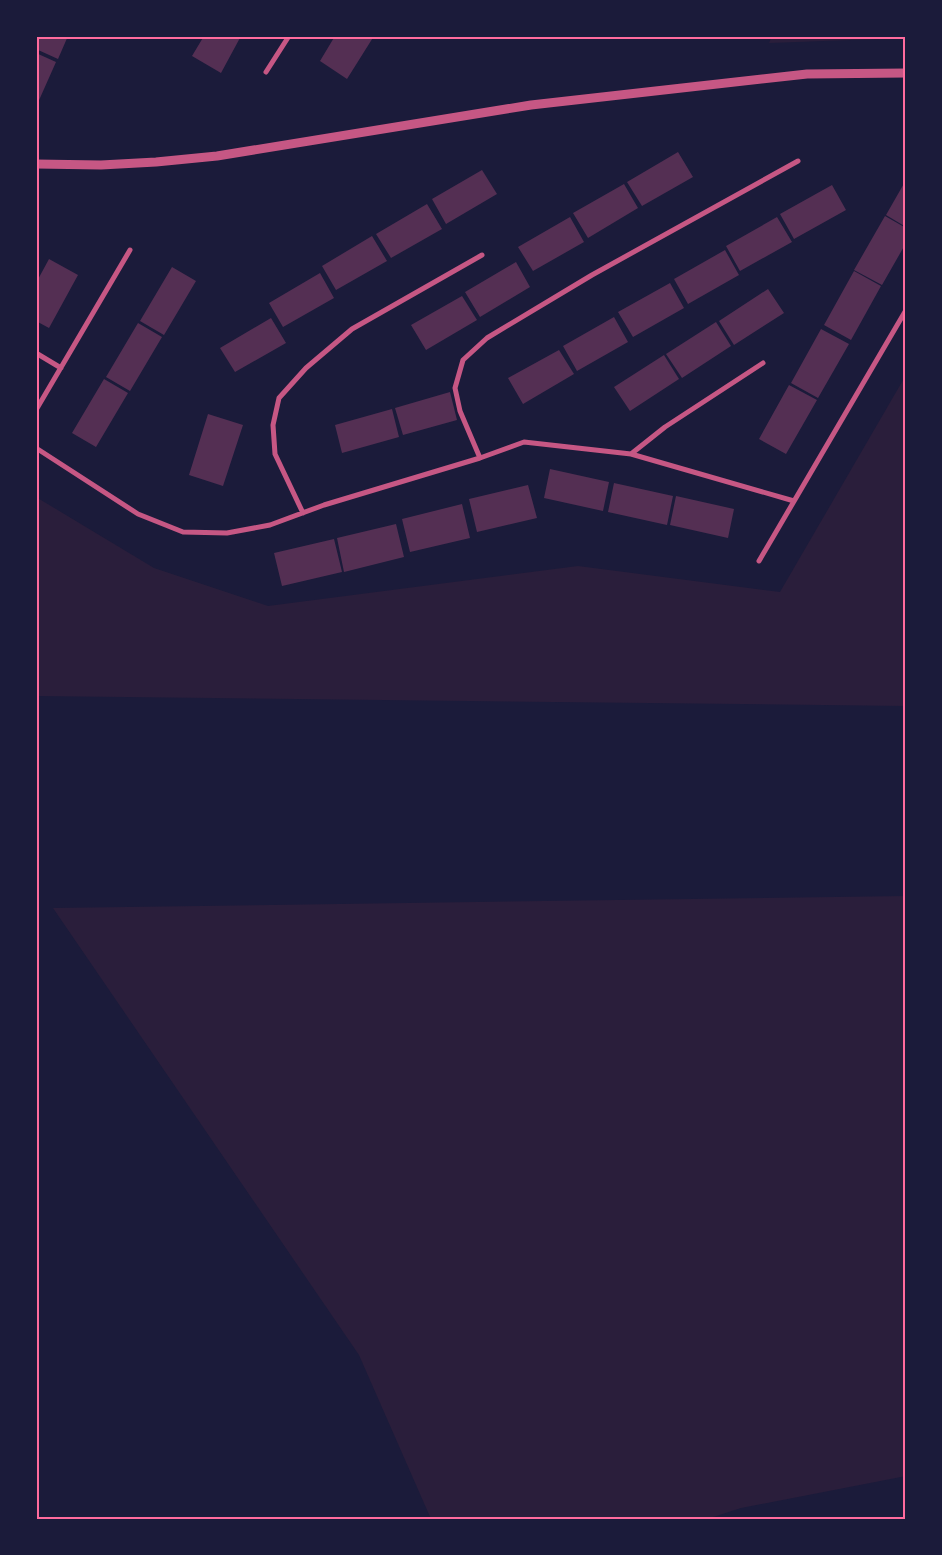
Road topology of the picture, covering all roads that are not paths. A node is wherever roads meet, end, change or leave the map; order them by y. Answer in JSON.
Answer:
{"nodes":[{"id":1,"x":289,"y":36,"type":"edge"},
{"id":2,"x":266,"y":72,"type":"dead end"},
{"id":3,"x":906,"y":73,"type":"edge"},
{"id":4,"x":798,"y":161,"type":"dead end"},
{"id":5,"x":36,"y":164,"type":"edge"},
{"id":6,"x":130,"y":250,"type":"dead end"},
{"id":7,"x":482,"y":254,"type":"dead end"},
{"id":8,"x":906,"y":310,"type":"edge"},
{"id":9,"x":36,"y":353,"type":"edge"},
{"id":10,"x":763,"y":363,"type":"dead end"},
{"id":11,"x":61,"y":368,"type":"junction"},
{"id":12,"x":36,"y":410,"type":"edge"},
{"id":13,"x":36,"y":448,"type":"edge"},
{"id":14,"x":631,"y":454,"type":"junction"},
{"id":15,"x":480,"y":458,"type":"junction"},
{"id":16,"x":794,"y":501,"type":"junction"},
{"id":17,"x":303,"y":513,"type":"junction"},
{"id":18,"x":759,"y":561,"type":"dead end"}],
"edges":[{"from":1,"to":2,"type":"street"},
{"from":3,"to":5,"type":"street"},
{"from":4,"to":15,"type":"street"},
{"from":6,"to":11,"type":"street"},
{"from":7,"to":17,"type":"street"},
{"from":8,"to":16,"type":"street"},
{"from":9,"to":11,"type":"street"},
{"from":10,"to":14,"type":"street"},
{"from":11,"to":12,"type":"street"},
{"from":13,"to":17,"type":"street"},
{"from":14,"to":15,"type":"street"},
{"from":14,"to":16,"type":"street"},
{"from":15,"to":17,"type":"street"},
{"from":16,"to":18,"type":"street"}]}
